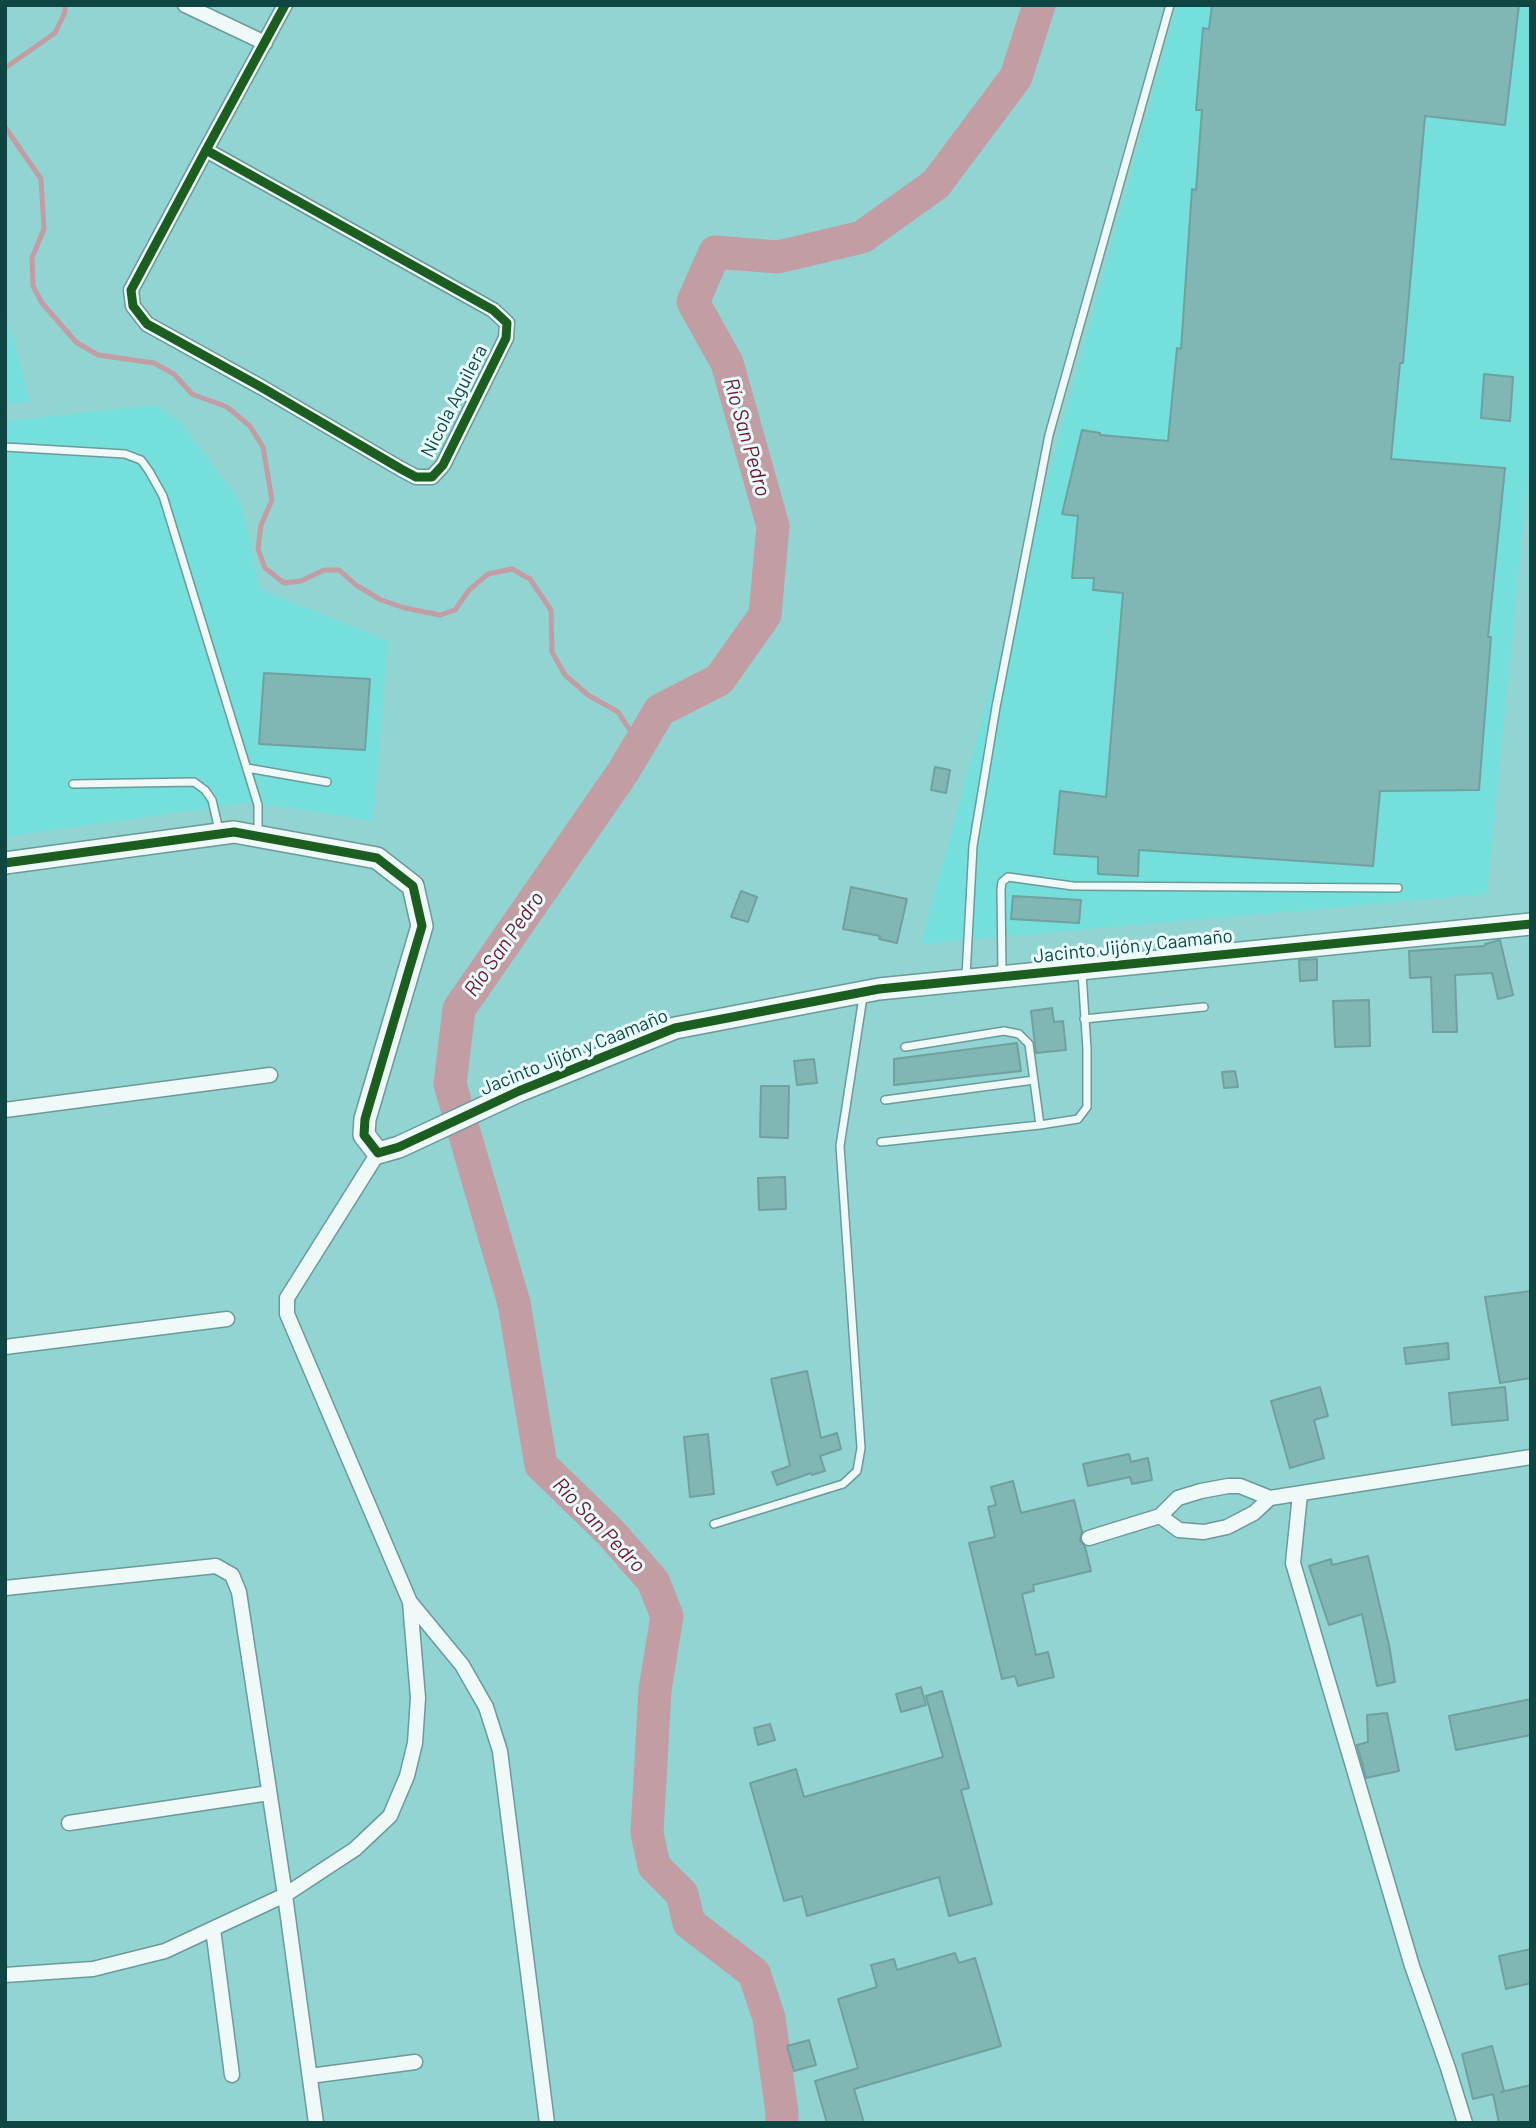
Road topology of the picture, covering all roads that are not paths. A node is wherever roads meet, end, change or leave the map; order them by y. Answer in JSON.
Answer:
{"nodes":[{"id":1,"x":185,"y":5,"type":"edge"},
{"id":2,"x":285,"y":5,"type":"edge"},
{"id":3,"x":1170,"y":5,"type":"edge"},
{"id":4,"x":265,"y":43,"type":"junction"},
{"id":5,"x":208,"y":146,"type":"junction"},
{"id":6,"x":5,"y":447,"type":"edge"},
{"id":7,"x":247,"y":768,"type":"junction"},
{"id":8,"x":327,"y":782,"type":"dead end"},
{"id":9,"x":73,"y":784,"type":"dead end"},
{"id":10,"x":220,"y":834,"type":"junction"},
{"id":11,"x":258,"y":837,"type":"junction"},
{"id":12,"x":5,"y":863,"type":"edge"},
{"id":13,"x":1398,"y":888,"type":"dead end"},
{"id":14,"x":1531,"y":923,"type":"edge"},
{"id":15,"x":1082,"y":969,"type":"junction"},
{"id":16,"x":1002,"y":977,"type":"junction"},
{"id":17,"x":966,"y":981,"type":"junction"},
{"id":18,"x":864,"y":992,"type":"junction"},
{"id":19,"x":1204,"y":1007,"type":"dead end"},
{"id":20,"x":1084,"y":1020,"type":"junction"},
{"id":21,"x":905,"y":1047,"type":"dead end"},
{"id":22,"x":270,"y":1076,"type":"dead end"},
{"id":23,"x":1034,"y":1080,"type":"junction"},
{"id":24,"x":885,"y":1100,"type":"dead end"},
{"id":25,"x":5,"y":1110,"type":"edge"},
{"id":26,"x":1040,"y":1125,"type":"junction"},
{"id":27,"x":881,"y":1142,"type":"dead end"},
{"id":28,"x":378,"y":1153,"type":"junction"},
{"id":29,"x":227,"y":1319,"type":"dead end"},
{"id":30,"x":5,"y":1347,"type":"edge"},
{"id":31,"x":1531,"y":1457,"type":"edge"},
{"id":32,"x":1300,"y":1494,"type":"junction"},
{"id":33,"x":1270,"y":1498,"type":"junction"},
{"id":34,"x":1160,"y":1516,"type":"junction"},
{"id":35,"x":714,"y":1524,"type":"dead end"},
{"id":36,"x":1089,"y":1538,"type":"dead end"},
{"id":37,"x":5,"y":1588,"type":"edge"},
{"id":38,"x":410,"y":1602,"type":"junction"},
{"id":39,"x":269,"y":1793,"type":"junction"},
{"id":40,"x":69,"y":1823,"type":"dead end"},
{"id":41,"x":285,"y":1895,"type":"junction"},
{"id":42,"x":213,"y":1928,"type":"junction"},
{"id":43,"x":5,"y":1975,"type":"edge"},
{"id":44,"x":415,"y":2062,"type":"dead end"},
{"id":45,"x":232,"y":2075,"type":"dead end"},
{"id":46,"x":310,"y":2077,"type":"junction"},
{"id":47,"x":316,"y":2123,"type":"edge"},
{"id":48,"x":547,"y":2123,"type":"edge"},
{"id":49,"x":1465,"y":2123,"type":"edge"}],
"edges":[{"from":1,"to":4,"type":"street"},
{"from":2,"to":4,"type":"street"},
{"from":3,"to":17,"type":"lane"},
{"from":4,"to":5,"type":"street"},
{"from":5,"to":5,"type":"street","name":"Nicola Aguilera"},
{"from":6,"to":7,"type":"lane"},
{"from":7,"to":8,"type":"lane"},
{"from":7,"to":11,"type":"lane"},
{"from":9,"to":10,"type":"lane"},
{"from":10,"to":11,"type":"street"},
{"from":10,"to":12,"type":"street"},
{"from":11,"to":28,"type":"street"},
{"from":13,"to":16,"type":"lane"},
{"from":14,"to":15,"type":"street","name":"Jacinto Jijón y Caamaño"},
{"from":15,"to":16,"type":"street","name":"Jacinto Jijón y Caamaño"},
{"from":15,"to":20,"type":"lane"},
{"from":16,"to":17,"type":"street","name":"Jacinto Jijón y Caamaño"},
{"from":17,"to":18,"type":"street","name":"Jacinto Jijón y Caamaño"},
{"from":18,"to":28,"type":"street","name":"Jacinto Jijón y Caamaño"},
{"from":18,"to":35,"type":"lane"},
{"from":19,"to":20,"type":"lane"},
{"from":20,"to":26,"type":"lane"},
{"from":21,"to":23,"type":"lane"},
{"from":22,"to":25,"type":"street"},
{"from":23,"to":24,"type":"lane"},
{"from":23,"to":26,"type":"lane"},
{"from":26,"to":27,"type":"lane"},
{"from":28,"to":38,"type":"street"},
{"from":29,"to":30,"type":"street"},
{"from":31,"to":32,"type":"street"},
{"from":32,"to":33,"type":"street"},
{"from":32,"to":49,"type":"street"},
{"from":33,"to":34,"type":"street"},
{"from":33,"to":34,"type":"street"},
{"from":34,"to":36,"type":"street"},
{"from":37,"to":39,"type":"street"},
{"from":38,"to":41,"type":"street"},
{"from":38,"to":48,"type":"street"},
{"from":39,"to":40,"type":"street"},
{"from":39,"to":41,"type":"street"},
{"from":41,"to":42,"type":"street"},
{"from":41,"to":46,"type":"street"},
{"from":42,"to":43,"type":"street"},
{"from":42,"to":45,"type":"street"},
{"from":44,"to":46,"type":"street"},
{"from":46,"to":47,"type":"street"}]}
